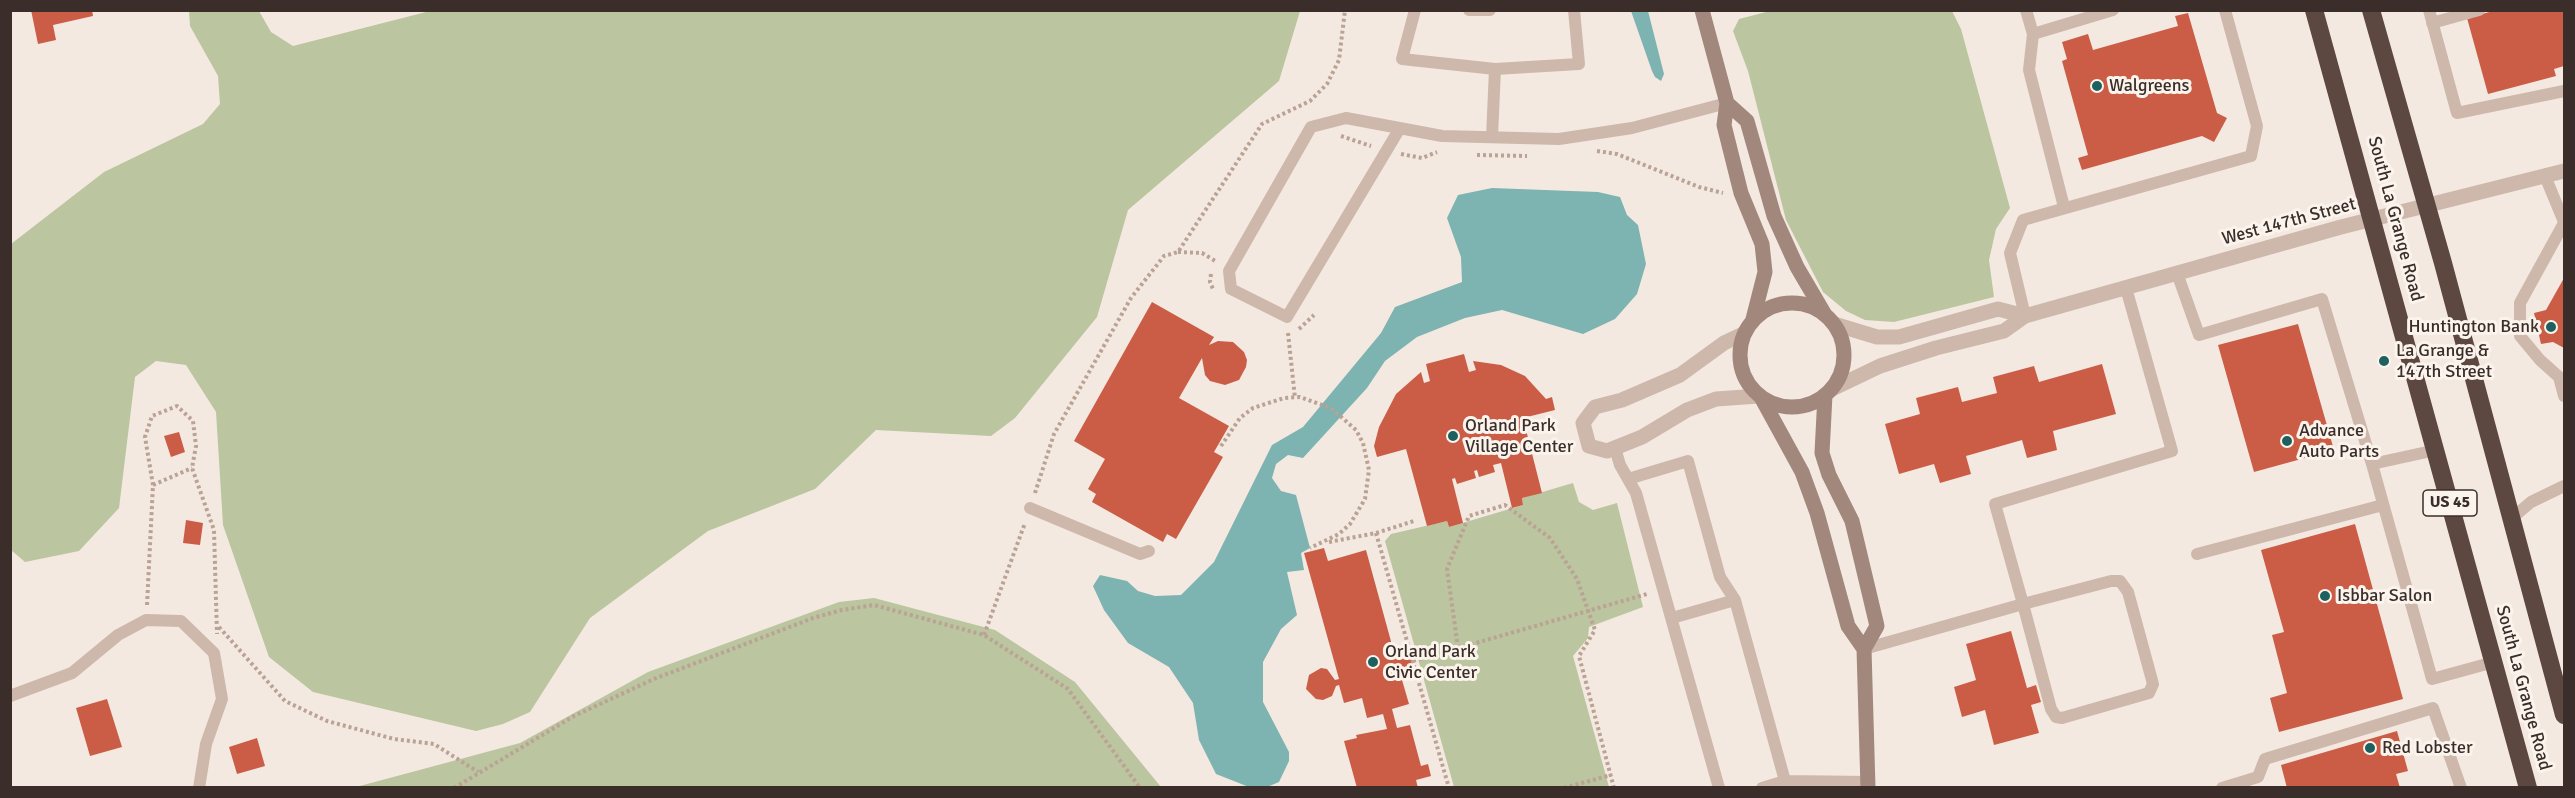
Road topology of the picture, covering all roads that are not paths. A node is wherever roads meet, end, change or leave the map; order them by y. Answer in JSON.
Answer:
{"nodes":[{"id":1,"x":1415,"y":10,"type":"edge"},
{"id":2,"x":1469,"y":10,"type":"edge"},
{"id":3,"x":1490,"y":10,"type":"edge"},
{"id":4,"x":1574,"y":10,"type":"edge"},
{"id":5,"x":1702,"y":10,"type":"edge"},
{"id":6,"x":2026,"y":10,"type":"edge"},
{"id":7,"x":2113,"y":10,"type":"edge"},
{"id":8,"x":2225,"y":10,"type":"edge"},
{"id":9,"x":2314,"y":10,"type":"edge"},
{"id":10,"x":2371,"y":10,"type":"edge"},
{"id":11,"x":2479,"y":10,"type":"edge"},
{"id":12,"x":2430,"y":17,"type":"edge"},
{"id":13,"x":2033,"y":33,"type":"junction"},
{"id":14,"x":1495,"y":69,"type":"junction"},
{"id":15,"x":2565,"y":91,"type":"edge"},
{"id":16,"x":1727,"y":103,"type":"junction"},
{"id":17,"x":1400,"y":128,"type":"junction"},
{"id":18,"x":1492,"y":137,"type":"junction"},
{"id":19,"x":2565,"y":171,"type":"edge"},
{"id":20,"x":2545,"y":176,"type":"junction"},
{"id":21,"x":2426,"y":206,"type":"junction"},
{"id":22,"x":2064,"y":207,"type":"junction"},
{"id":23,"x":2373,"y":219,"type":"junction"},
{"id":24,"x":2565,"y":223,"type":"edge"},
{"id":25,"x":2177,"y":273,"type":"junction"},
{"id":26,"x":2126,"y":288,"type":"junction"},
{"id":27,"x":2025,"y":316,"type":"junction"},
{"id":28,"x":1829,"y":318,"type":"junction"},
{"id":29,"x":1754,"y":319,"type":"junction"},
{"id":30,"x":1743,"y":334,"type":"junction"},
{"id":31,"x":1828,"y":392,"type":"junction"},
{"id":32,"x":2565,"y":396,"type":"edge"},
{"id":33,"x":1761,"y":397,"type":"junction"},
{"id":34,"x":1615,"y":448,"type":"junction"},
{"id":35,"x":2436,"y":450,"type":"junction"},
{"id":36,"x":2372,"y":464,"type":"junction"},
{"id":37,"x":1628,"y":479,"type":"junction"},
{"id":38,"x":2565,"y":486,"type":"edge"},
{"id":39,"x":2383,"y":505,"type":"junction"},
{"id":40,"x":1030,"y":508,"type":"road end"},
{"id":41,"x":2511,"y":519,"type":"junction"},
{"id":42,"x":1149,"y":551,"type":"dead end"},
{"id":43,"x":2197,"y":554,"type":"dead end"},
{"id":44,"x":1735,"y":600,"type":"junction"},
{"id":45,"x":2024,"y":604,"type":"junction"},
{"id":46,"x":1672,"y":618,"type":"junction"},
{"id":47,"x":1864,"y":648,"type":"junction"},
{"id":48,"x":2494,"y":662,"type":"junction"},
{"id":49,"x":10,"y":696,"type":"edge"},
{"id":50,"x":2565,"y":715,"type":"edge"},
{"id":51,"x":1785,"y":781,"type":"junction"},
{"id":52,"x":2260,"y":782,"type":"edge"},
{"id":53,"x":1868,"y":785,"type":"edge"},
{"id":54,"x":2526,"y":787,"type":"edge"},
{"id":55,"x":199,"y":788,"type":"edge"},
{"id":56,"x":1719,"y":788,"type":"edge"},
{"id":57,"x":1762,"y":788,"type":"edge"},
{"id":58,"x":2222,"y":788,"type":"edge"},
{"id":59,"x":2461,"y":788,"type":"edge"}],
"edges":[{"from":1,"to":14,"type":"lane"},
{"from":2,"to":3,"type":"lane"},
{"from":4,"to":14,"type":"lane"},
{"from":5,"to":16,"type":"street"},
{"from":6,"to":13,"type":"lane"},
{"from":7,"to":13,"type":"lane"},
{"from":8,"to":22,"type":"lane"},
{"from":9,"to":23,"type":"highway","name":"South La Grange Road","number":"US 45"},
{"from":10,"to":21,"type":"highway","name":"South La Grange Road","number":"US 45"},
{"from":11,"to":12,"type":"lane"},
{"from":12,"to":15,"type":"lane"},
{"from":13,"to":22,"type":"lane"},
{"from":14,"to":18,"type":"lane"},
{"from":16,"to":18,"type":"lane"},
{"from":16,"to":28,"type":"street"},
{"from":16,"to":29,"type":"street"},
{"from":17,"to":17,"type":"lane"},
{"from":17,"to":18,"type":"lane"},
{"from":19,"to":20,"type":"street","name":"West 147th Street"},
{"from":20,"to":21,"type":"street","name":"West 147th Street"},
{"from":20,"to":24,"type":"lane"},
{"from":21,"to":23,"type":"street","name":"West 147th Street"},
{"from":21,"to":41,"type":"highway","name":"South La Grange Road","number":"US 45"},
{"from":22,"to":27,"type":"lane"},
{"from":23,"to":25,"type":"street","name":"West 147th Street"},
{"from":23,"to":35,"type":"highway","name":"South La Grange Road","number":"US 45"},
{"from":24,"to":32,"type":"lane"},
{"from":25,"to":26,"type":"street","name":"West 147th Street"},
{"from":25,"to":36,"type":"lane"},
{"from":26,"to":27,"type":"street","name":"West 147th Street"},
{"from":26,"to":45,"type":"lane"},
{"from":27,"to":28,"type":"street","name":"West 147th Street"},
{"from":27,"to":31,"type":"street","name":"West 147th Street"},
{"from":28,"to":29,"type":"street"},
{"from":28,"to":31,"type":"street"},
{"from":29,"to":30,"type":"street"},
{"from":30,"to":33,"type":"street"},
{"from":30,"to":34,"type":"street"},
{"from":31,"to":33,"type":"street"},
{"from":31,"to":47,"type":"street"},
{"from":33,"to":34,"type":"street"},
{"from":33,"to":47,"type":"street"},
{"from":34,"to":37,"type":"lane"},
{"from":35,"to":36,"type":"lane"},
{"from":35,"to":48,"type":"highway","name":"South La Grange Road","number":"US 45"},
{"from":36,"to":39,"type":"lane"},
{"from":37,"to":44,"type":"lane"},
{"from":37,"to":46,"type":"lane"},
{"from":38,"to":41,"type":"lane"},
{"from":39,"to":43,"type":"lane"},
{"from":39,"to":48,"type":"lane"},
{"from":40,"to":42,"type":"lane"},
{"from":41,"to":50,"type":"highway","name":"South La Grange Road","number":"US 45"},
{"from":44,"to":46,"type":"lane"},
{"from":44,"to":51,"type":"lane"},
{"from":45,"to":45,"type":"lane"},
{"from":45,"to":47,"type":"lane"},
{"from":46,"to":56,"type":"lane"},
{"from":47,"to":53,"type":"street"},
{"from":48,"to":54,"type":"highway","name":"South La Grange Road","number":"US 45"},
{"from":49,"to":55,"type":"lane"},
{"from":51,"to":53,"type":"lane"},
{"from":51,"to":57,"type":"lane"},
{"from":52,"to":58,"type":"lane"},
{"from":52,"to":59,"type":"lane"}]}
